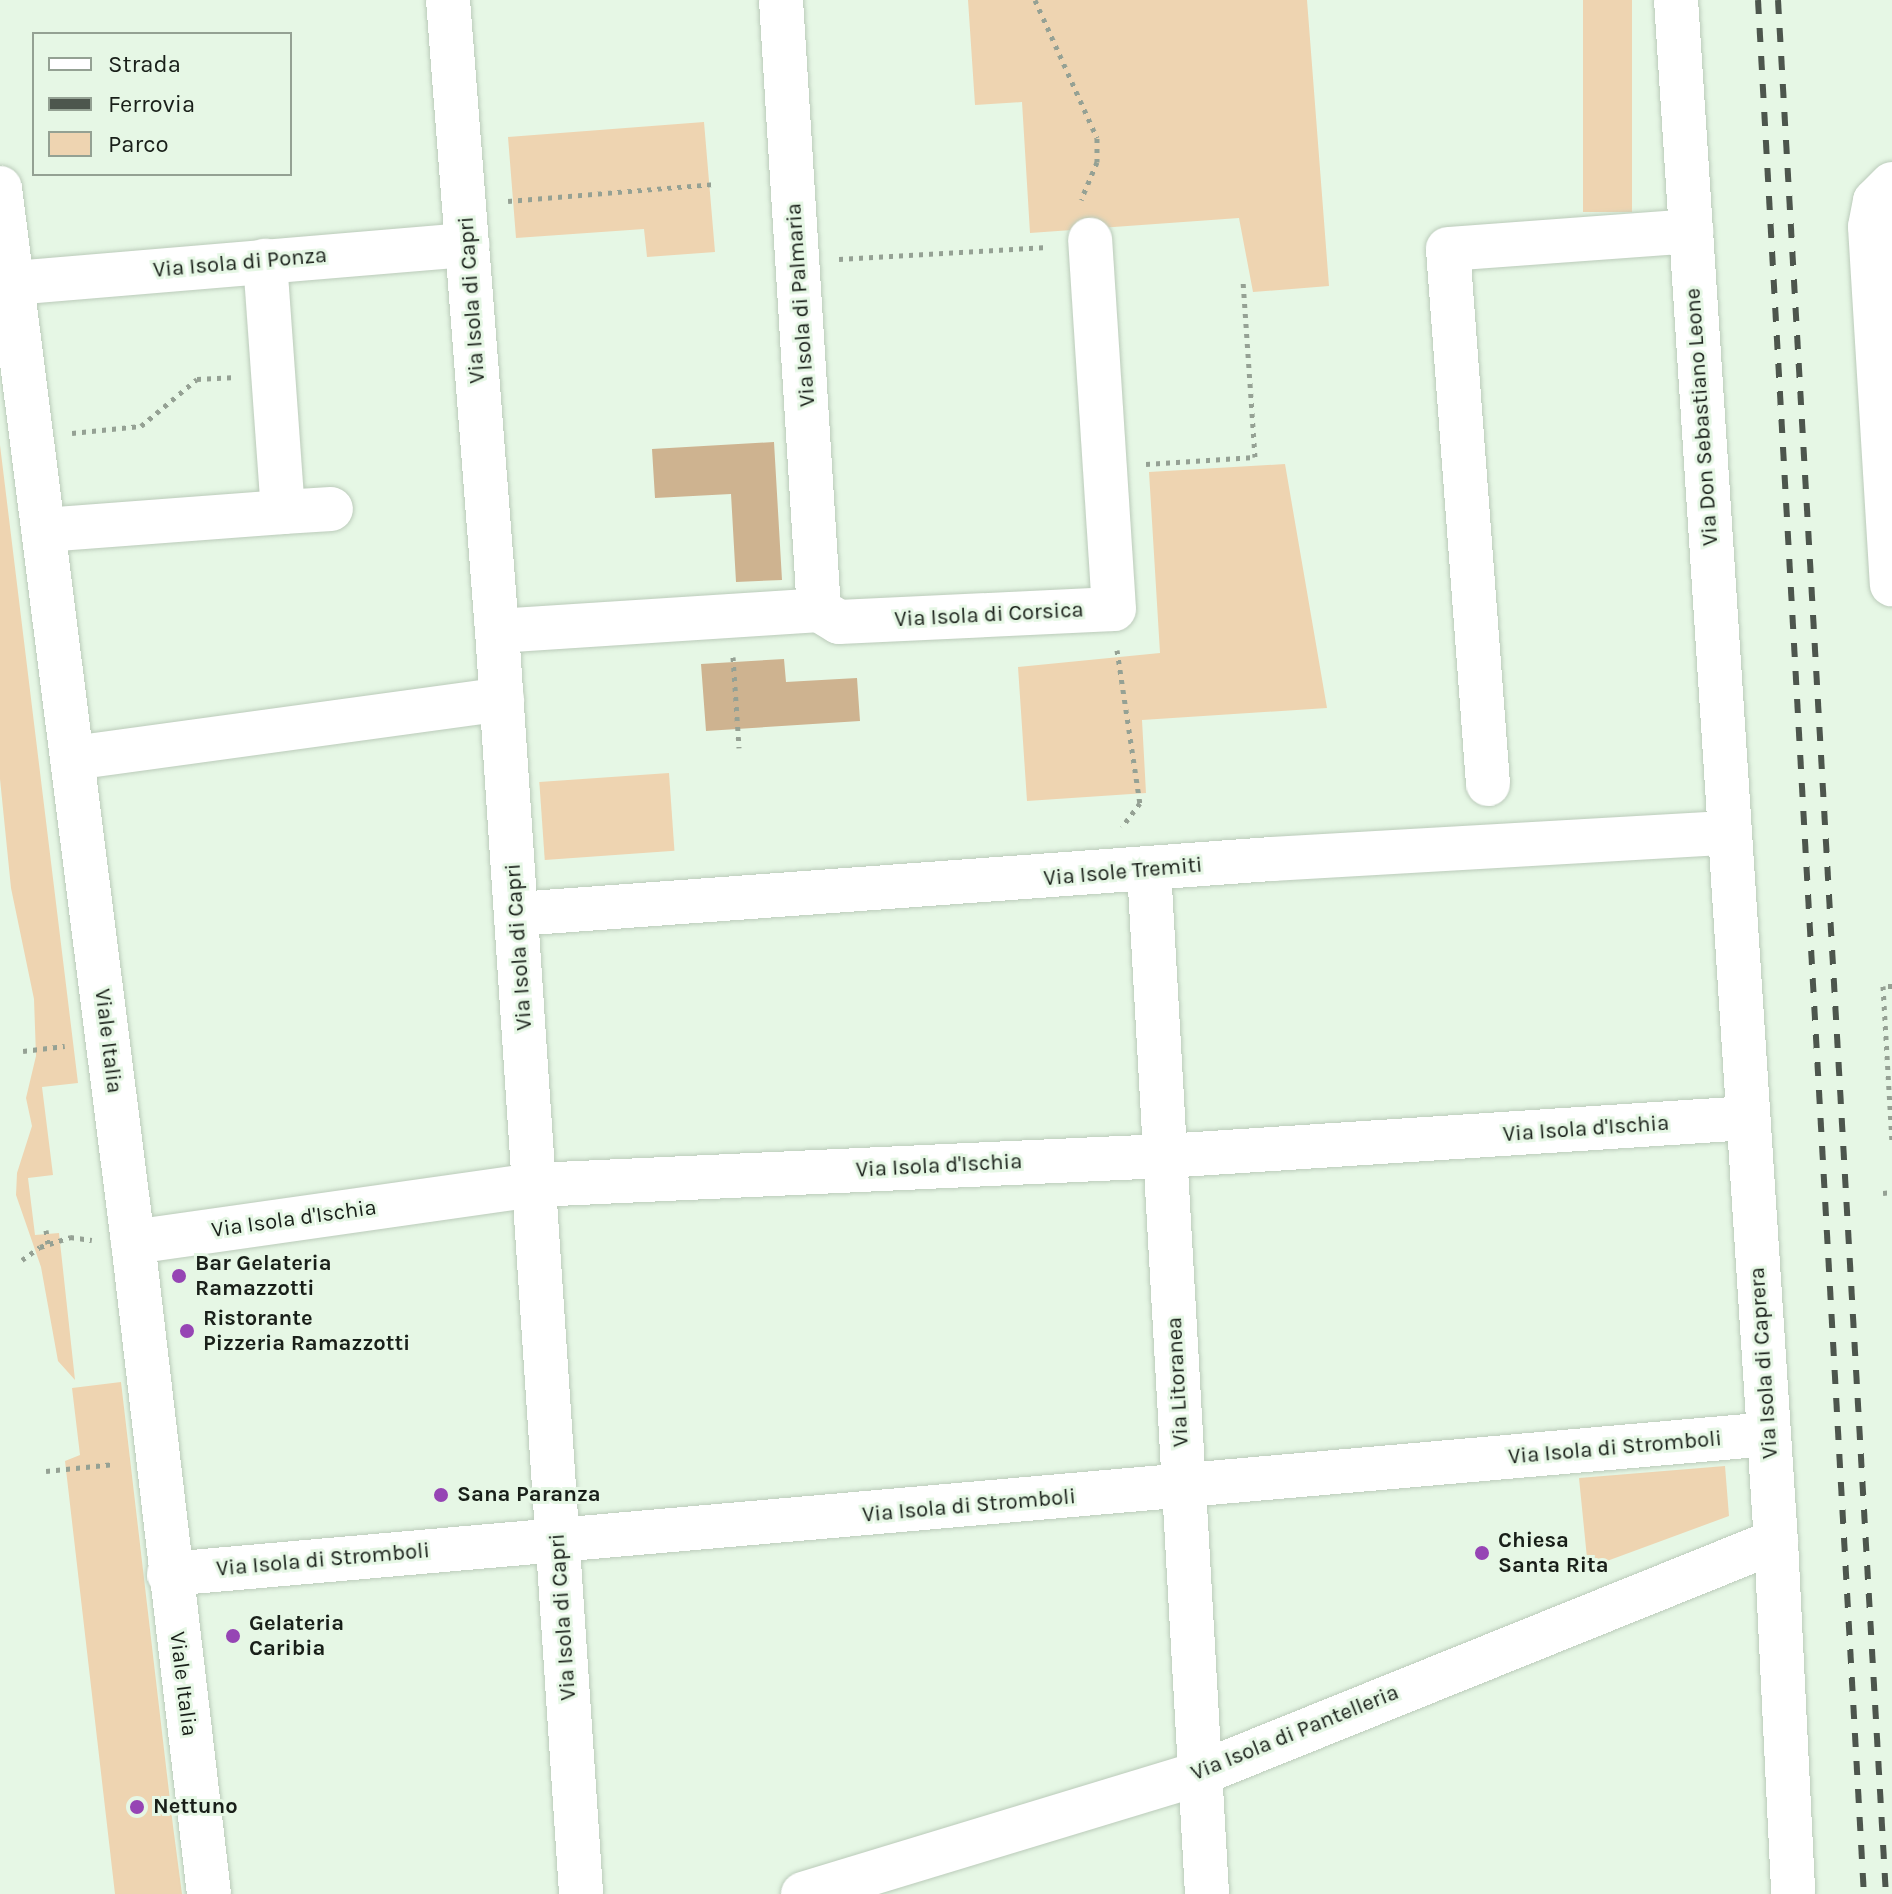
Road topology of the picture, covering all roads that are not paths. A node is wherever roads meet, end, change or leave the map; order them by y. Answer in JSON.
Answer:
{"nodes":[{"id":1,"x":448,"y":0,"type":"edge"},
{"id":2,"x":781,"y":0,"type":"edge"},
{"id":3,"x":1676,"y":0,"type":"edge"},
{"id":4,"x":1892,"y":184,"type":"edge"},
{"id":5,"x":0,"y":188,"type":"edge"},
{"id":6,"x":1691,"y":231,"type":"junction"},
{"id":7,"x":1074,"y":233,"type":"road end"},
{"id":8,"x":467,"y":245,"type":"junction"},
{"id":9,"x":265,"y":261,"type":"junction"},
{"id":10,"x":33,"y":281,"type":"junction"},
{"id":11,"x":331,"y":509,"type":"dead end"},
{"id":12,"x":283,"y":512,"type":"junction"},
{"id":13,"x":44,"y":530,"type":"junction"},
{"id":14,"x":1892,"y":584,"type":"edge"},
{"id":15,"x":819,"y":610,"type":"junction"},
{"id":16,"x":497,"y":631,"type":"junction"},
{"id":17,"x":502,"y":699,"type":"junction"},
{"id":18,"x":73,"y":758,"type":"junction"},
{"id":19,"x":1488,"y":784,"type":"dead end"},
{"id":20,"x":1729,"y":833,"type":"junction"},
{"id":21,"x":1149,"y":869,"type":"junction"},
{"id":22,"x":517,"y":914,"type":"junction"},
{"id":23,"x":1748,"y":1118,"type":"junction"},
{"id":24,"x":1165,"y":1156,"type":"junction"},
{"id":25,"x":535,"y":1185,"type":"junction"},
{"id":26,"x":152,"y":1239,"type":"junction"},
{"id":27,"x":1769,"y":1434,"type":"junction"},
{"id":28,"x":1185,"y":1489,"type":"junction"},
{"id":29,"x":558,"y":1540,"type":"junction"},
{"id":30,"x":1776,"y":1541,"type":"junction"},
{"id":31,"x":169,"y":1574,"type":"junction"},
{"id":32,"x":1201,"y":1773,"type":"junction"},
{"id":33,"x":209,"y":1894,"type":"edge"},
{"id":34,"x":581,"y":1894,"type":"edge"},
{"id":35,"x":803,"y":1894,"type":"edge"},
{"id":36,"x":1207,"y":1894,"type":"edge"},
{"id":37,"x":1793,"y":1894,"type":"edge"}],
"edges":[{"from":1,"to":8,"type":"street","name":"Via Isola di Capri"},
{"from":2,"to":15,"type":"street","name":"Via Isola di Palmaria"},
{"from":3,"to":6,"type":"street","name":"Via Don Sebastiano Leone"},
{"from":4,"to":14,"type":"street"},
{"from":5,"to":10,"type":"street","name":"Viale Italia"},
{"from":6,"to":19,"type":"street"},
{"from":6,"to":20,"type":"street","name":"Via Don Sebastiano Leone"},
{"from":7,"to":15,"type":"street","name":"Via Isola di Corsica"},
{"from":8,"to":9,"type":"street","name":"Via Isola di Ponza"},
{"from":8,"to":16,"type":"street","name":"Via Isola di Capri"},
{"from":9,"to":10,"type":"street","name":"Via Isola di Ponza"},
{"from":9,"to":12,"type":"street"},
{"from":10,"to":13,"type":"street","name":"Viale Italia"},
{"from":11,"to":12,"type":"street"},
{"from":12,"to":13,"type":"street"},
{"from":13,"to":18,"type":"street","name":"Viale Italia"},
{"from":15,"to":16,"type":"street","name":"Via Isola di Corsica"},
{"from":16,"to":17,"type":"street","name":"Via Isola di Capri"},
{"from":17,"to":18,"type":"street"},
{"from":17,"to":22,"type":"street","name":"Via Isola di Capri"},
{"from":18,"to":26,"type":"street","name":"Viale Italia"},
{"from":20,"to":21,"type":"street","name":"Via Isole Tremiti"},
{"from":20,"to":23,"type":"street","name":"Via Isola di Caprera"},
{"from":21,"to":22,"type":"street","name":"Via Isole Tremiti"},
{"from":21,"to":24,"type":"street","name":"Via Litoranea"},
{"from":22,"to":25,"type":"street","name":"Via Isola di Capri"},
{"from":23,"to":24,"type":"street","name":"Via Isola d'Ischia"},
{"from":23,"to":27,"type":"street","name":"Via Isola di Caprera"},
{"from":24,"to":25,"type":"street","name":"Via Isola d'Ischia"},
{"from":24,"to":28,"type":"street","name":"Via Litoranea"},
{"from":25,"to":26,"type":"street","name":"Via Isola d'Ischia"},
{"from":25,"to":29,"type":"street","name":"Via Isola di Capri"},
{"from":26,"to":31,"type":"street","name":"Viale Italia"},
{"from":27,"to":28,"type":"street","name":"Via Isola di Stromboli"},
{"from":27,"to":30,"type":"street","name":"Via Isola di Caprera"},
{"from":28,"to":29,"type":"street","name":"Via Isola di Stromboli"},
{"from":28,"to":32,"type":"street","name":"Via Litoranea"},
{"from":29,"to":31,"type":"street","name":"Via Isola di Stromboli"},
{"from":29,"to":34,"type":"street","name":"Via Isola di Capri"},
{"from":30,"to":32,"type":"street","name":"Via Isola di Pantelleria"},
{"from":30,"to":37,"type":"street","name":"Via Isola di Caprera"},
{"from":31,"to":33,"type":"street","name":"Viale Italia"},
{"from":32,"to":35,"type":"street","name":"Via Isola di Pantelleria"},
{"from":32,"to":36,"type":"street","name":"Via Litoranea"}]}
